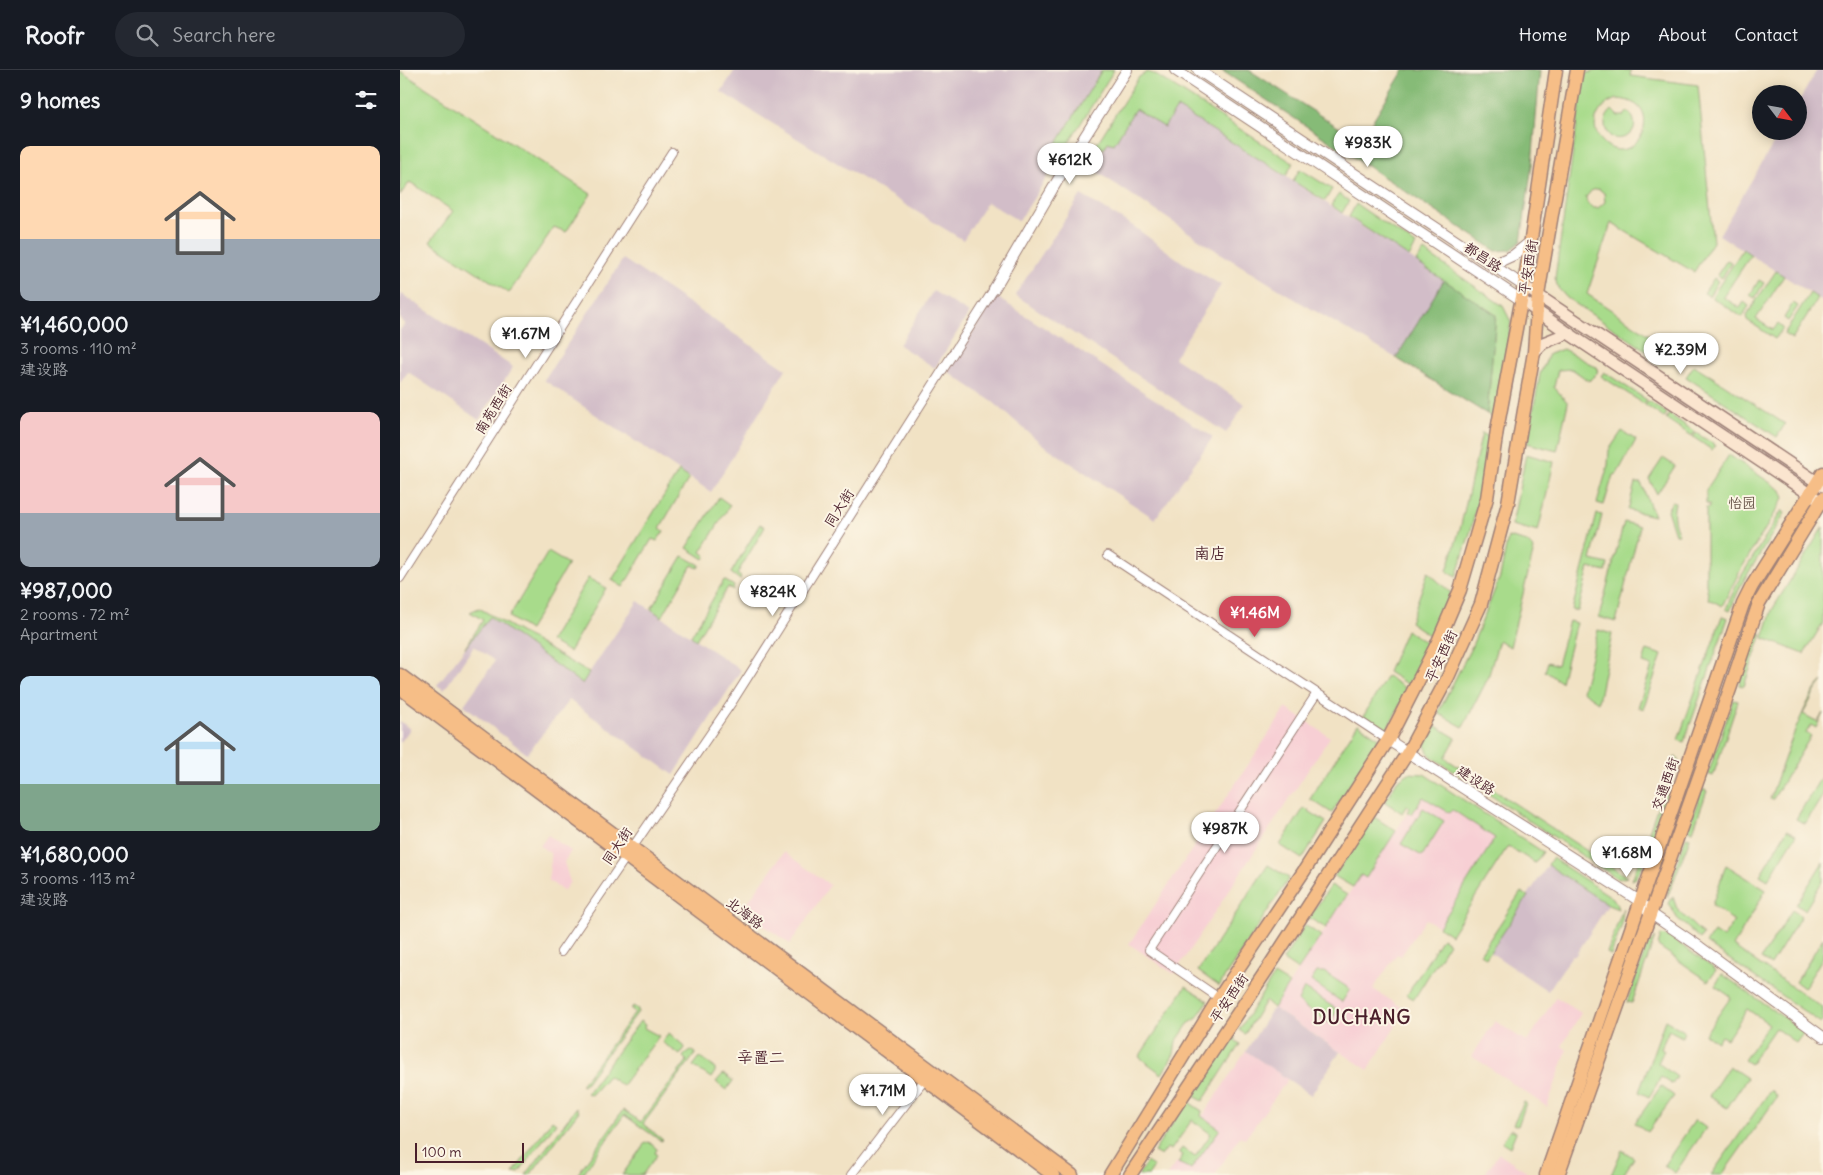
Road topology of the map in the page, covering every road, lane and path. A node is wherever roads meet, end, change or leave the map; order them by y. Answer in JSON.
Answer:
{"nodes":[{"id":1,"x":1127,"y":70,"type":"edge"},
{"id":2,"x":1175,"y":70,"type":"edge"},
{"id":3,"x":1198,"y":70,"type":"edge"},
{"id":4,"x":1556,"y":70,"type":"edge"},
{"id":5,"x":1576,"y":70,"type":"edge"},
{"id":6,"x":672,"y":152,"type":"dead end"},
{"id":7,"x":1530,"y":242,"type":"junction"},
{"id":8,"x":1492,"y":265,"type":"junction"},
{"id":9,"x":1524,"y":286,"type":"junction"},
{"id":10,"x":994,"y":290,"type":"joint"},
{"id":11,"x":1538,"y":295,"type":"junction"},
{"id":12,"x":1522,"y":300,"type":"junction"},
{"id":13,"x":1537,"y":310,"type":"junction"},
{"id":14,"x":1568,"y":333,"type":"junction"},
{"id":15,"x":1534,"y":352,"type":"junction"},
{"id":16,"x":1821,"y":480,"type":"edge"},
{"id":17,"x":1819,"y":499,"type":"edge"},
{"id":18,"x":1108,"y":555,"type":"dead end"},
{"id":19,"x":400,"y":578,"type":"edge"},
{"id":20,"x":400,"y":675,"type":"edge"},
{"id":21,"x":400,"y":688,"type":"edge"},
{"id":22,"x":1317,"y":693,"type":"junction"},
{"id":23,"x":1388,"y":740,"type":"junction"},
{"id":24,"x":1408,"y":752,"type":"junction"},
{"id":25,"x":629,"y":852,"type":"junction"},
{"id":26,"x":1640,"y":902,"type":"junction"},
{"id":27,"x":1650,"y":913,"type":"junction"},
{"id":28,"x":561,"y":952,"type":"dead end"},
{"id":29,"x":1219,"y":998,"type":"junction"},
{"id":30,"x":1823,"y":1037,"type":"edge"},
{"id":31,"x":929,"y":1075,"type":"junction"},
{"id":32,"x":851,"y":1175,"type":"edge"},
{"id":33,"x":1052,"y":1175,"type":"edge"},
{"id":34,"x":1072,"y":1175,"type":"edge"},
{"id":35,"x":1110,"y":1175,"type":"edge"},
{"id":36,"x":1130,"y":1175,"type":"edge"},
{"id":37,"x":1546,"y":1175,"type":"edge"},
{"id":38,"x":1558,"y":1175,"type":"edge"}],
"edges":[{"from":1,"to":10,"type":"street","name":"同大街"},
{"from":2,"to":12,"type":"street","name":"都昌路"},
{"from":3,"to":8,"type":"street","name":"都昌路"},
{"from":4,"to":7,"type":"main road","name":"平安西街"},
{"from":5,"to":11,"type":"main road","name":"平安西街"},
{"from":6,"to":19,"type":"street","name":"南苑西街"},
{"from":7,"to":8,"type":"street"},
{"from":7,"to":9,"type":"main road","name":"平安西街"},
{"from":8,"to":9,"type":"street","name":"都昌路"},
{"from":9,"to":11,"type":"main road","name":"都昌路"},
{"from":9,"to":12,"type":"main road","name":"平安西街"},
{"from":10,"to":25,"type":"street","name":"同大街"},
{"from":11,"to":13,"type":"main road","name":"平安西街"},
{"from":11,"to":16,"type":"main road","name":"都昌路"},
{"from":12,"to":13,"type":"main road","name":"都昌路"},
{"from":12,"to":23,"type":"main road","name":"平安西街"},
{"from":13,"to":14,"type":"main road","name":"都昌路"},
{"from":13,"to":15,"type":"main road","name":"平安西街"},
{"from":14,"to":15,"type":"main road"},
{"from":14,"to":17,"type":"main road","name":"都昌路"},
{"from":15,"to":24,"type":"main road","name":"平安西街"},
{"from":16,"to":17,"type":"main road","name":"交通西街"},
{"from":17,"to":26,"type":"main road","name":"交通西街"},
{"from":17,"to":27,"type":"main road","name":"交通西街"},
{"from":18,"to":22,"type":"street","name":"建设路"},
{"from":20,"to":25,"type":"main road","name":"北海路"},
{"from":21,"to":25,"type":"main road","name":"北海路"},
{"from":22,"to":23,"type":"street","name":"建设路"},
{"from":22,"to":29,"type":"street"},
{"from":23,"to":24,"type":"street","name":"建设路"},
{"from":23,"to":29,"type":"main road","name":"平安西街"},
{"from":24,"to":26,"type":"street","name":"建设路"},
{"from":24,"to":36,"type":"main road","name":"平安西街"},
{"from":25,"to":28,"type":"street","name":"同大街"},
{"from":25,"to":31,"type":"main road","name":"北海路"},
{"from":26,"to":27,"type":"street","name":"建设路"},
{"from":26,"to":37,"type":"main road","name":"交通西街"},
{"from":27,"to":30,"type":"street","name":"建设路"},
{"from":27,"to":38,"type":"main road","name":"交通西街"},
{"from":29,"to":35,"type":"main road","name":"平安西街"},
{"from":31,"to":32,"type":"street"},
{"from":31,"to":33,"type":"main road","name":"北海路"},
{"from":31,"to":34,"type":"main road","name":"北海路"}]}
